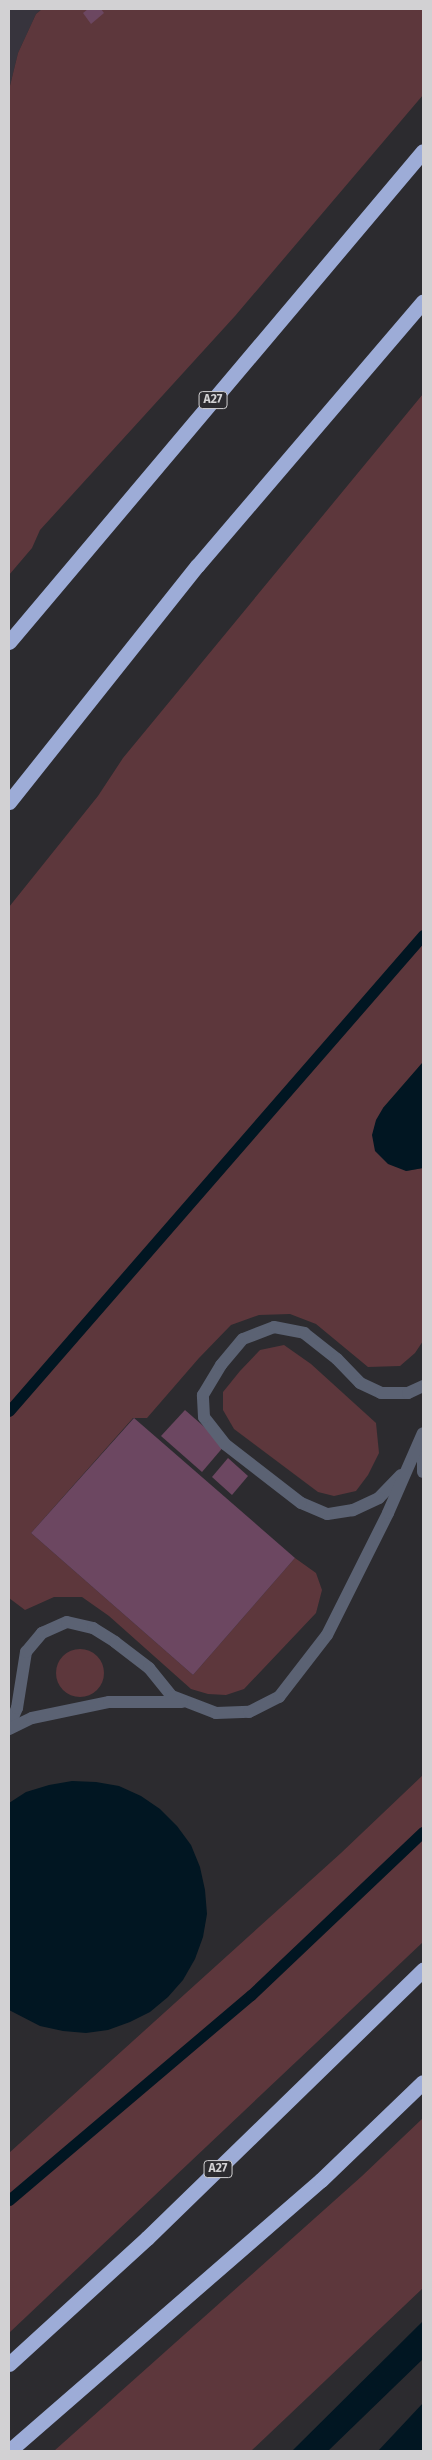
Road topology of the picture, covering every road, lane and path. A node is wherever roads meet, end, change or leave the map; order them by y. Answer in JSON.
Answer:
{"nodes":[{"id":1,"x":423,"y":151,"type":"edge"},
{"id":2,"x":423,"y":301,"type":"edge"},
{"id":3,"x":9,"y":642,"type":"edge"},
{"id":4,"x":9,"y":802,"type":"edge"},
{"id":5,"x":423,"y":1386,"type":"edge"},
{"id":6,"x":423,"y":1433,"type":"edge"},
{"id":7,"x":423,"y":1455,"type":"edge"},
{"id":8,"x":407,"y":1468,"type":"junction"},
{"id":9,"x":423,"y":1472,"type":"edge"},
{"id":10,"x":189,"y":1703,"type":"junction"},
{"id":11,"x":9,"y":1727,"type":"edge"},
{"id":12,"x":423,"y":1970,"type":"edge"},
{"id":13,"x":423,"y":2082,"type":"edge"},
{"id":14,"x":9,"y":2364,"type":"edge"},
{"id":15,"x":10,"y":2451,"type":"edge"}],
"edges":[{"from":1,"to":3,"type":"highway","number":"A27"},
{"from":2,"to":4,"type":"highway"},
{"from":5,"to":8,"type":"lane"},
{"from":6,"to":8,"type":"lane"},
{"from":7,"to":9,"type":"lane"},
{"from":8,"to":10,"type":"lane"},
{"from":10,"to":11,"type":"lane"},
{"from":10,"to":11,"type":"lane"},
{"from":12,"to":14,"type":"highway","number":"A27"},
{"from":13,"to":15,"type":"highway"}]}
